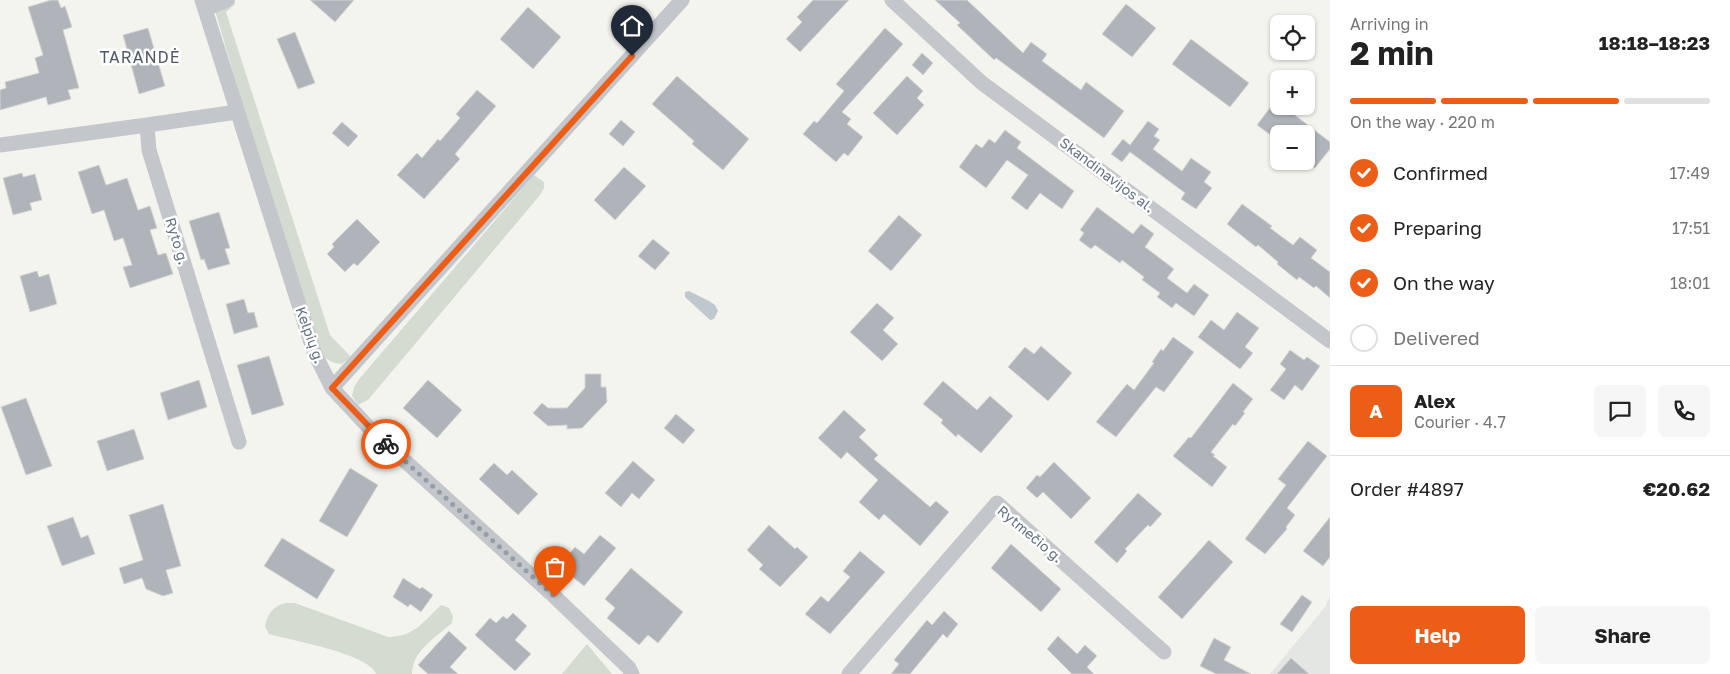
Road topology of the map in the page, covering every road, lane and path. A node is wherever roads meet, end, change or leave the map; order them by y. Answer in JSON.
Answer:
{"nodes":[{"id":1,"x":227,"y":0,"type":"edge"},
{"id":2,"x":682,"y":0,"type":"edge"},
{"id":3,"x":892,"y":0,"type":"edge"},
{"id":4,"x":203,"y":5,"type":"edge"},
{"id":5,"x":237,"y":112,"type":"junction"},
{"id":6,"x":147,"y":126,"type":"junction"},
{"id":7,"x":0,"y":145,"type":"edge"},
{"id":8,"x":1330,"y":341,"type":"edge"},
{"id":9,"x":332,"y":388,"type":"junction"},
{"id":10,"x":239,"y":442,"type":"dead end"},
{"id":11,"x":1164,"y":652,"type":"dead end"},
{"id":12,"x":632,"y":674,"type":"edge"},
{"id":13,"x":849,"y":674,"type":"edge"}],
"edges":[{"from":1,"to":4,"type":"street"},
{"from":2,"to":9,"type":"street"},
{"from":3,"to":8,"type":"street","name":"Skandinavijos al."},
{"from":4,"to":5,"type":"street","name":"Kelpių g."},
{"from":5,"to":6,"type":"street"},
{"from":5,"to":9,"type":"street","name":"Kelpių g."},
{"from":6,"to":7,"type":"street"},
{"from":6,"to":10,"type":"street","name":"Ryto g."},
{"from":9,"to":12,"type":"street","name":"Kelpių g."},
{"from":11,"to":13,"type":"street","name":"Rytmečio g."}]}
